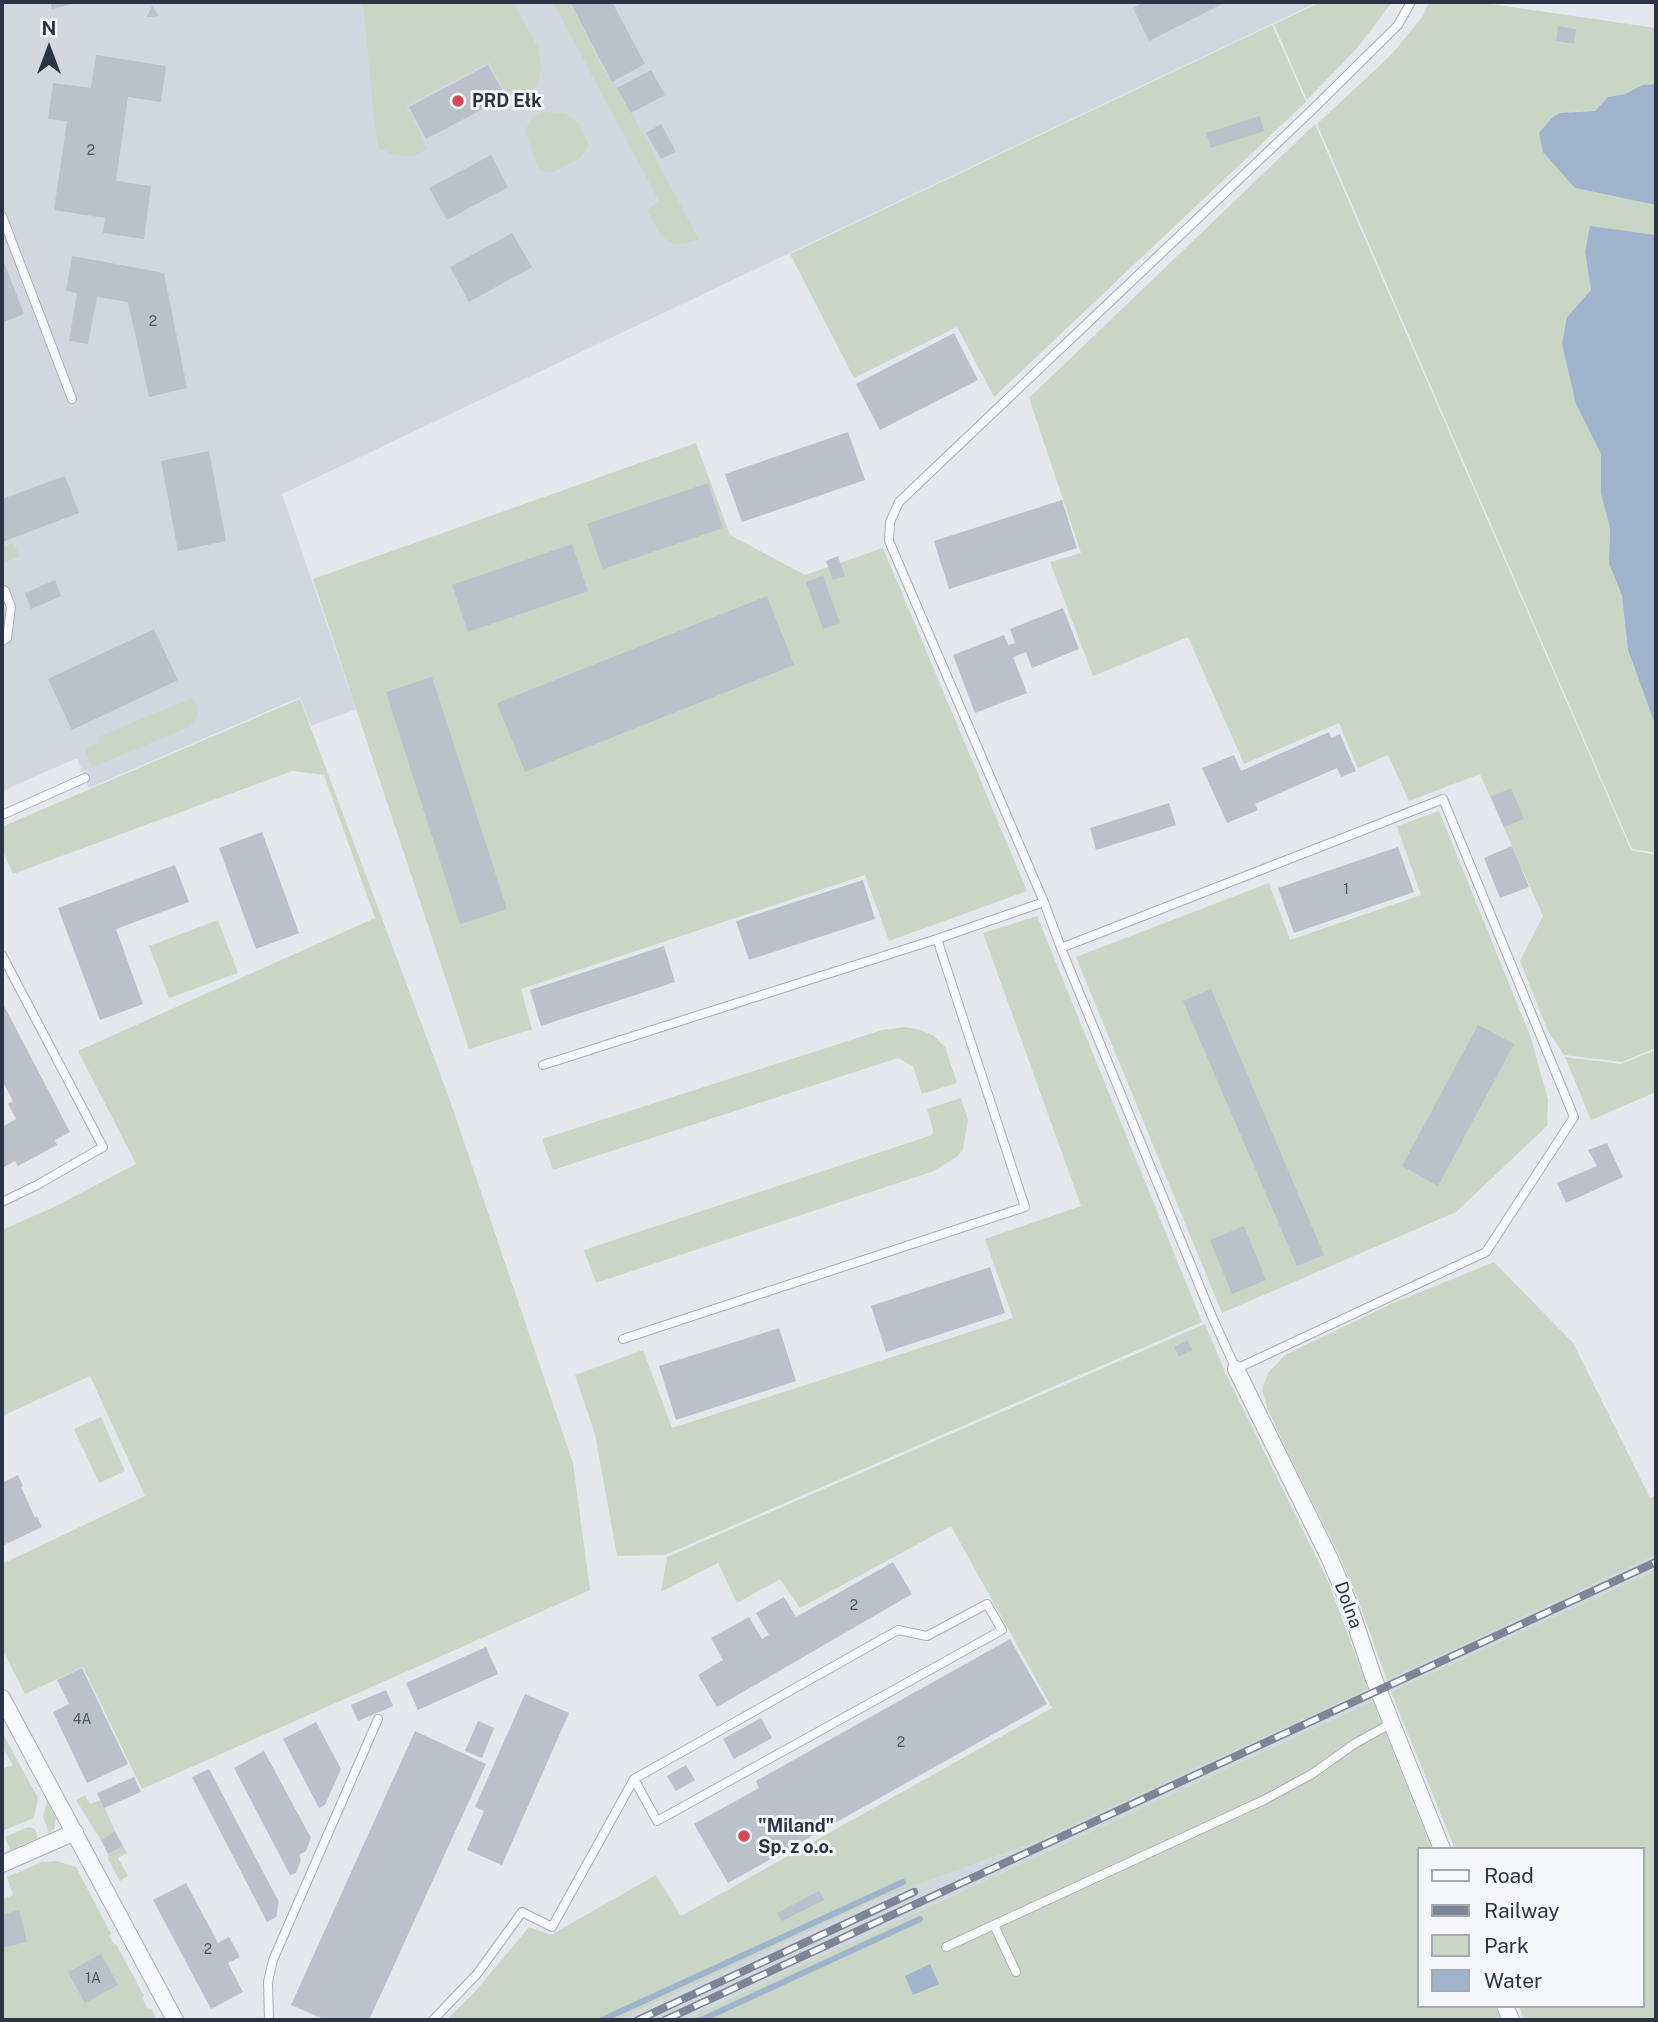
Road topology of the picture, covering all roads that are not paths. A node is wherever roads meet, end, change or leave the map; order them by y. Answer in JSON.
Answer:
{"nodes":[{"id":1,"x":1410,"y":2,"type":"edge"},
{"id":2,"x":2,"y":216,"type":"edge"},
{"id":3,"x":72,"y":400,"type":"dead end"},
{"id":4,"x":2,"y":589,"type":"edge"},
{"id":5,"x":2,"y":641,"type":"edge"},
{"id":6,"x":85,"y":778,"type":"dead end"},
{"id":7,"x":2,"y":815,"type":"edge"},
{"id":8,"x":1044,"y":902,"type":"junction"},
{"id":9,"x":937,"y":939,"type":"junction"},
{"id":10,"x":1061,"y":948,"type":"junction"},
{"id":11,"x":2,"y":955,"type":"edge"},
{"id":12,"x":543,"y":1065,"type":"dead end"},
{"id":13,"x":2,"y":1202,"type":"edge"},
{"id":14,"x":623,"y":1339,"type":"dead end"},
{"id":15,"x":1236,"y":1369,"type":"junction"},
{"id":16,"x":2,"y":1698,"type":"edge"},
{"id":17,"x":378,"y":1719,"type":"dead end"},
{"id":18,"x":1392,"y":1723,"type":"junction"},
{"id":19,"x":634,"y":1779,"type":"junction"},
{"id":20,"x":75,"y":1832,"type":"junction"},
{"id":21,"x":1441,"y":1847,"type":"edge"},
{"id":22,"x":2,"y":1864,"type":"edge"},
{"id":23,"x":994,"y":1925,"type":"junction"},
{"id":24,"x":946,"y":1947,"type":"dead end"},
{"id":25,"x":1016,"y":1972,"type":"dead end"},
{"id":26,"x":175,"y":2020,"type":"edge"},
{"id":27,"x":269,"y":2020,"type":"edge"},
{"id":28,"x":433,"y":2020,"type":"edge"}],
"edges":[{"from":1,"to":8,"type":"lane"},
{"from":2,"to":3,"type":"lane"},
{"from":4,"to":5,"type":"lane"},
{"from":6,"to":7,"type":"lane"},
{"from":8,"to":9,"type":"lane"},
{"from":8,"to":10,"type":"lane"},
{"from":9,"to":12,"type":"lane"},
{"from":9,"to":14,"type":"lane"},
{"from":10,"to":15,"type":"lane"},
{"from":10,"to":15,"type":"lane"},
{"from":11,"to":13,"type":"lane"},
{"from":15,"to":18,"type":"street","name":"Dolna"},
{"from":16,"to":20,"type":"street"},
{"from":17,"to":27,"type":"lane"},
{"from":18,"to":21,"type":"street","name":"Dolna"},
{"from":18,"to":23,"type":"lane"},
{"from":19,"to":19,"type":"lane"},
{"from":19,"to":28,"type":"lane"},
{"from":20,"to":22,"type":"street"},
{"from":20,"to":26,"type":"street"},
{"from":23,"to":24,"type":"lane"},
{"from":23,"to":25,"type":"lane"}]}
